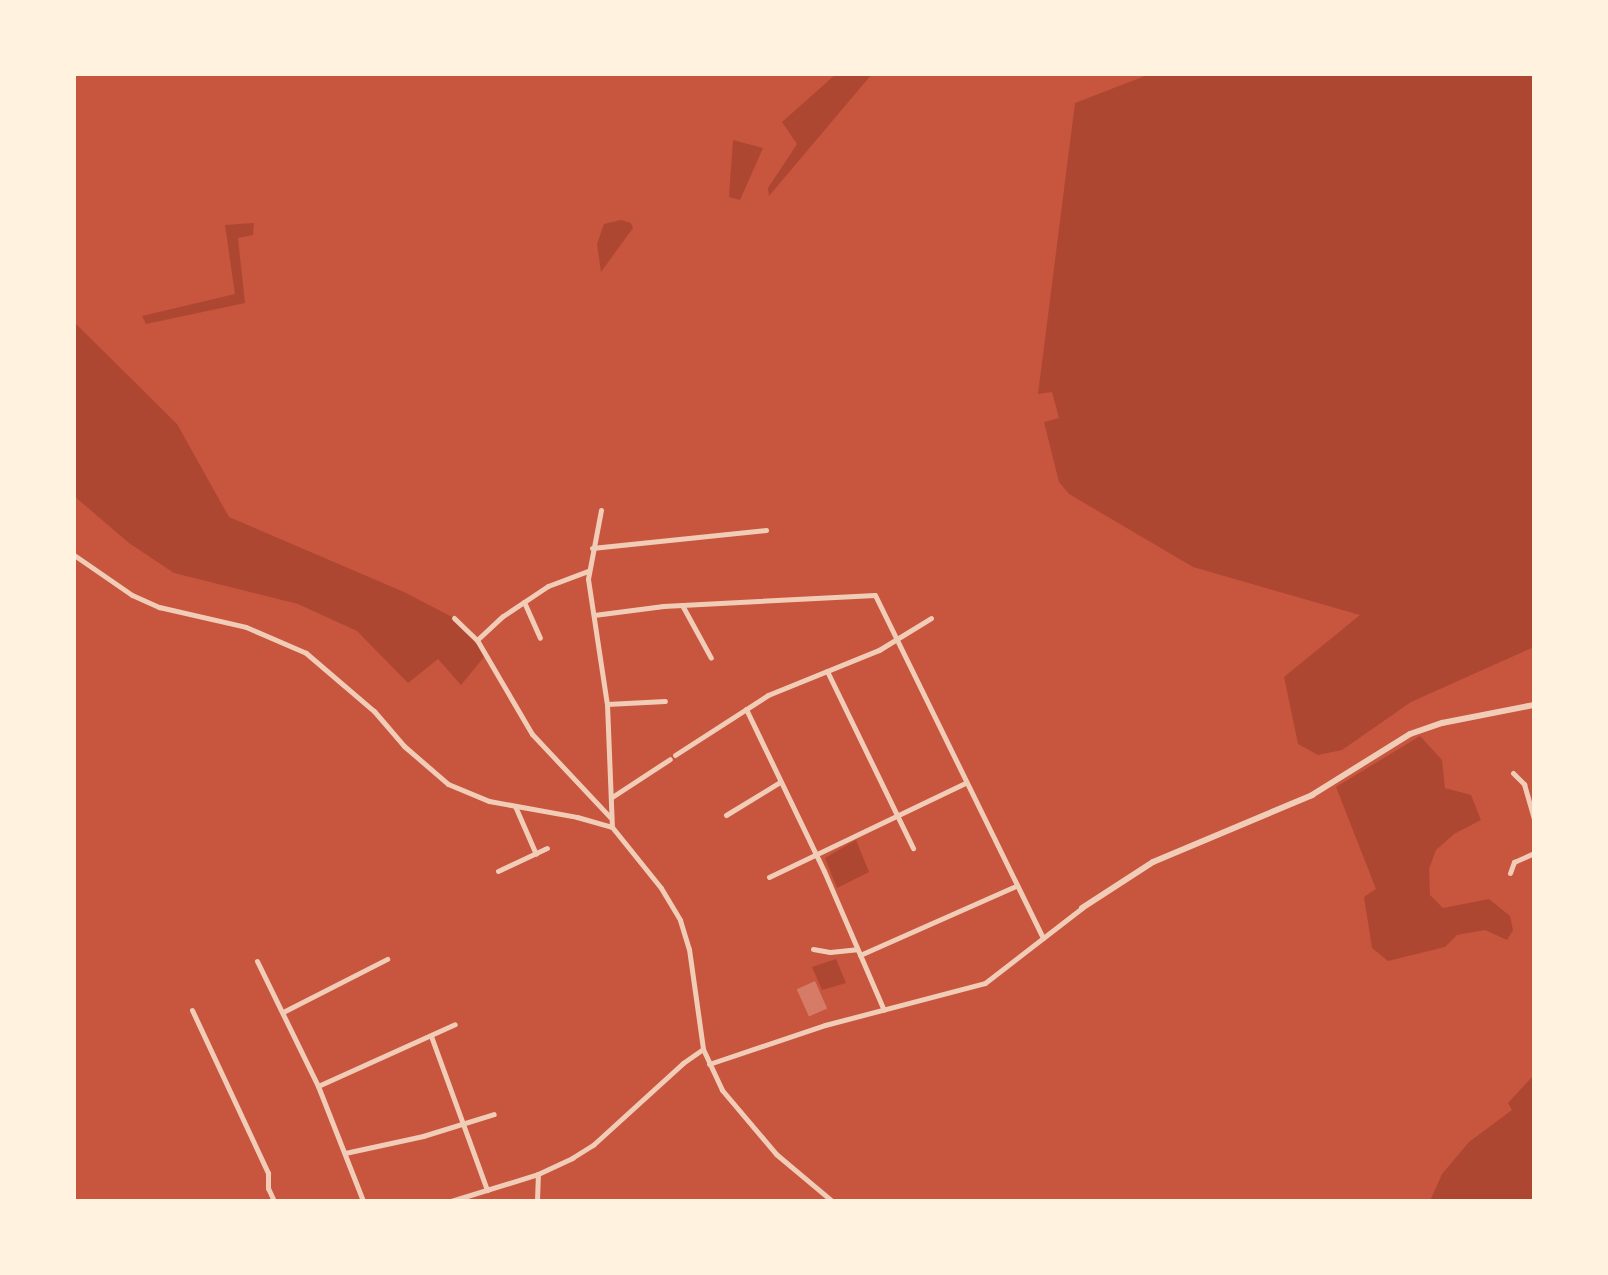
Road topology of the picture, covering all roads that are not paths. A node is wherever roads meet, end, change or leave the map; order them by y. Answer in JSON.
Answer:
{"nodes":[{"id":1,"x":601,"y":510,"type":"dead end"},
{"id":2,"x":766,"y":530,"type":"dead end"},
{"id":3,"x":591,"y":548,"type":"junction"},
{"id":4,"x":74,"y":555,"type":"edge"},
{"id":5,"x":588,"y":571,"type":"junction"},
{"id":6,"x":524,"y":602,"type":"junction"},
{"id":7,"x":682,"y":605,"type":"junction"},
{"id":8,"x":594,"y":615,"type":"junction"},
{"id":9,"x":454,"y":618,"type":"dead end"},
{"id":10,"x":931,"y":618,"type":"dead end"},
{"id":11,"x":540,"y":638,"type":"dead end"},
{"id":12,"x":477,"y":640,"type":"junction"},
{"id":13,"x":897,"y":642,"type":"junction"},
{"id":14,"x":711,"y":658,"type":"dead end"},
{"id":15,"x":827,"y":671,"type":"junction"},
{"id":16,"x":665,"y":701,"type":"dead end"},
{"id":17,"x":607,"y":704,"type":"junction"},
{"id":18,"x":1534,"y":705,"type":"edge"},
{"id":19,"x":746,"y":709,"type":"junction"},
{"id":20,"x":1513,"y":773,"type":"dead end"},
{"id":21,"x":780,"y":782,"type":"junction"},
{"id":22,"x":965,"y":783,"type":"junction"},
{"id":23,"x":612,"y":797,"type":"junction"},
{"id":24,"x":515,"y":806,"type":"junction"},
{"id":25,"x":726,"y":815,"type":"dead end"},
{"id":26,"x":899,"y":817,"type":"junction"},
{"id":27,"x":611,"y":818,"type":"junction"},
{"id":28,"x":1534,"y":819,"type":"edge"},
{"id":29,"x":612,"y":827,"type":"junction"},
{"id":30,"x":547,"y":848,"type":"dead end"},
{"id":31,"x":913,"y":848,"type":"dead end"},
{"id":32,"x":1534,"y":853,"type":"edge"},
{"id":33,"x":536,"y":854,"type":"junction"},
{"id":34,"x":816,"y":856,"type":"junction"},
{"id":35,"x":498,"y":871,"type":"dead end"},
{"id":36,"x":1510,"y":873,"type":"dead end"},
{"id":37,"x":769,"y":877,"type":"dead end"},
{"id":38,"x":1016,"y":886,"type":"junction"},
{"id":39,"x":1082,"y":908,"type":"joint"},
{"id":40,"x":1043,"y":938,"type":"junction"},
{"id":41,"x":813,"y":949,"type":"dead end"},
{"id":42,"x":859,"y":952,"type":"junction"},
{"id":43,"x":387,"y":959,"type":"dead end"},
{"id":44,"x":257,"y":961,"type":"dead end"},
{"id":45,"x":192,"y":1010,"type":"dead end"},
{"id":46,"x":884,"y":1010,"type":"junction"},
{"id":47,"x":283,"y":1012,"type":"junction"},
{"id":48,"x":455,"y":1024,"type":"dead end"},
{"id":49,"x":431,"y":1036,"type":"junction"},
{"id":50,"x":703,"y":1049,"type":"junction"},
{"id":51,"x":709,"y":1064,"type":"junction"},
{"id":52,"x":318,"y":1086,"type":"junction"},
{"id":53,"x":494,"y":1114,"type":"dead end"},
{"id":54,"x":464,"y":1124,"type":"junction"},
{"id":55,"x":345,"y":1153,"type":"junction"},
{"id":56,"x":538,"y":1174,"type":"junction"},
{"id":57,"x":487,"y":1190,"type":"junction"},
{"id":58,"x":274,"y":1201,"type":"edge"},
{"id":59,"x":363,"y":1201,"type":"edge"},
{"id":60,"x":451,"y":1201,"type":"edge"},
{"id":61,"x":537,"y":1201,"type":"edge"},
{"id":62,"x":832,"y":1201,"type":"edge"}],
"edges":[{"from":1,"to":3,"type":"street"},
{"from":2,"to":3,"type":"street"},
{"from":3,"to":5,"type":"street"},
{"from":4,"to":24,"type":"street"},
{"from":5,"to":6,"type":"street"},
{"from":5,"to":8,"type":"street"},
{"from":6,"to":11,"type":"street"},
{"from":6,"to":12,"type":"street"},
{"from":7,"to":8,"type":"street"},
{"from":7,"to":13,"type":"street"},
{"from":7,"to":14,"type":"street"},
{"from":8,"to":17,"type":"street"},
{"from":9,"to":12,"type":"street"},
{"from":10,"to":13,"type":"street"},
{"from":12,"to":27,"type":"street"},
{"from":13,"to":15,"type":"street"},
{"from":13,"to":22,"type":"street"},
{"from":15,"to":19,"type":"street"},
{"from":15,"to":26,"type":"street"},
{"from":16,"to":17,"type":"street"},
{"from":17,"to":23,"type":"street"},
{"from":18,"to":39,"type":"street"},
{"from":19,"to":21,"type":"street"},
{"from":19,"to":23,"type":"street"},
{"from":20,"to":28,"type":"street"},
{"from":21,"to":25,"type":"street"},
{"from":21,"to":34,"type":"street"},
{"from":22,"to":26,"type":"street"},
{"from":22,"to":38,"type":"street"},
{"from":23,"to":27,"type":"street"},
{"from":24,"to":29,"type":"street"},
{"from":24,"to":33,"type":"street"},
{"from":26,"to":31,"type":"street"},
{"from":26,"to":34,"type":"street"},
{"from":27,"to":29,"type":"street"},
{"from":29,"to":50,"type":"street"},
{"from":30,"to":33,"type":"street"},
{"from":32,"to":36,"type":"street"},
{"from":33,"to":35,"type":"street"},
{"from":34,"to":37,"type":"street"},
{"from":34,"to":42,"type":"street"},
{"from":38,"to":40,"type":"street"},
{"from":38,"to":42,"type":"street"},
{"from":39,"to":40,"type":"street"},
{"from":40,"to":46,"type":"street"},
{"from":41,"to":42,"type":"street"},
{"from":42,"to":46,"type":"street"},
{"from":43,"to":47,"type":"street"},
{"from":44,"to":47,"type":"street"},
{"from":45,"to":58,"type":"street"},
{"from":46,"to":51,"type":"street"},
{"from":47,"to":52,"type":"street"},
{"from":48,"to":49,"type":"street"},
{"from":49,"to":52,"type":"street"},
{"from":49,"to":54,"type":"street"},
{"from":50,"to":51,"type":"street"},
{"from":50,"to":56,"type":"street"},
{"from":51,"to":62,"type":"street"},
{"from":52,"to":55,"type":"street"},
{"from":53,"to":54,"type":"street"},
{"from":54,"to":55,"type":"street"},
{"from":54,"to":57,"type":"street"},
{"from":55,"to":59,"type":"street"},
{"from":56,"to":57,"type":"street"},
{"from":56,"to":61,"type":"street"},
{"from":57,"to":60,"type":"street"}]}
